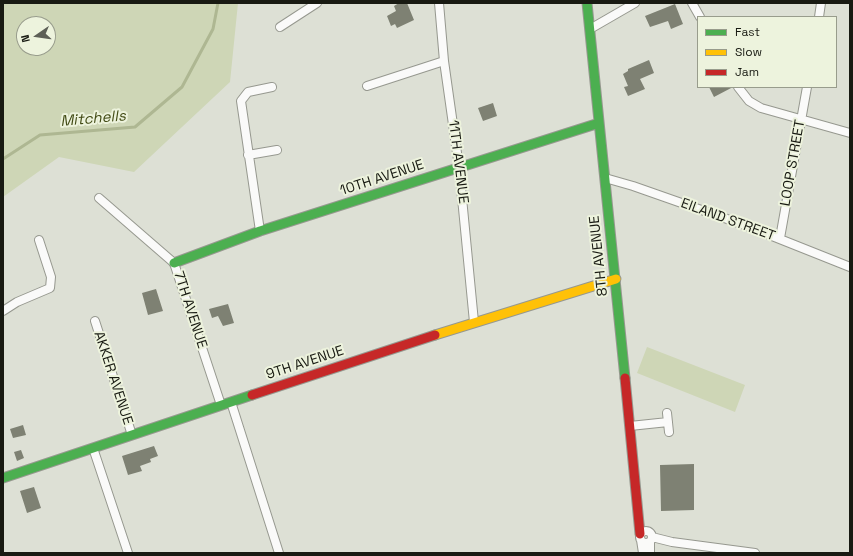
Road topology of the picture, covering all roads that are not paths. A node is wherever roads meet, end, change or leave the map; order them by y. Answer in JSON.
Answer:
{"nodes":[{"id":1,"x":317,"y":3,"type":"edge"},
{"id":2,"x":439,"y":3,"type":"edge"},
{"id":3,"x":587,"y":3,"type":"edge"},
{"id":4,"x":635,"y":3,"type":"edge"},
{"id":5,"x":692,"y":3,"type":"edge"},
{"id":6,"x":821,"y":3,"type":"edge"},
{"id":7,"x":699,"y":16,"type":"edge"},
{"id":8,"x":819,"y":16,"type":"edge"},
{"id":9,"x":280,"y":27,"type":"dead end"},
{"id":10,"x":590,"y":29,"type":"junction"},
{"id":11,"x":444,"y":61,"type":"junction"},
{"id":12,"x":367,"y":86,"type":"dead end"},
{"id":13,"x":272,"y":87,"type":"dead end"},
{"id":14,"x":739,"y":88,"type":"edge"},
{"id":15,"x":807,"y":88,"type":"edge"},
{"id":16,"x":801,"y":119,"type":"junction"},
{"id":17,"x":599,"y":122,"type":"junction"},
{"id":18,"x":850,"y":133,"type":"edge"},
{"id":19,"x":277,"y":150,"type":"dead end"},
{"id":20,"x":248,"y":155,"type":"junction"},
{"id":21,"x":459,"y":167,"type":"junction"},
{"id":22,"x":605,"y":178,"type":"junction"},
{"id":23,"x":99,"y":198,"type":"dead end"},
{"id":24,"x":260,"y":231,"type":"junction"},
{"id":25,"x":780,"y":238,"type":"junction"},
{"id":26,"x":39,"y":240,"type":"dead end"},
{"id":27,"x":174,"y":262,"type":"junction"},
{"id":28,"x":850,"y":267,"type":"edge"},
{"id":29,"x":616,"y":278,"type":"junction"},
{"id":30,"x":3,"y":311,"type":"edge"},
{"id":31,"x":95,"y":321,"type":"dead end"},
{"id":32,"x":474,"y":322,"type":"junction"},
{"id":33,"x":231,"y":402,"type":"junction"},
{"id":34,"x":221,"y":405,"type":"junction"},
{"id":35,"x":630,"y":426,"type":"junction"},
{"id":36,"x":669,"y":432,"type":"dead end"},
{"id":37,"x":132,"y":436,"type":"junction"},
{"id":38,"x":93,"y":448,"type":"junction"},
{"id":39,"x":3,"y":476,"type":"edge"},
{"id":40,"x":646,"y":537,"type":"junction"},
{"id":41,"x":128,"y":553,"type":"edge"},
{"id":42,"x":279,"y":553,"type":"edge"},
{"id":43,"x":642,"y":553,"type":"edge"},
{"id":44,"x":650,"y":553,"type":"edge"},
{"id":45,"x":755,"y":553,"type":"edge"}],
"edges":[{"from":1,"to":9,"type":"street"},
{"from":2,"to":11,"type":"street","name":"11TH AVENUE"},
{"from":3,"to":10,"type":"street","name":"8TH AVENUE"},
{"from":4,"to":10,"type":"street"},
{"from":5,"to":7,"type":"street"},
{"from":6,"to":8,"type":"street"},
{"from":10,"to":17,"type":"street","name":"8TH AVENUE"},
{"from":11,"to":12,"type":"street"},
{"from":11,"to":21,"type":"street","name":"11TH AVENUE"},
{"from":13,"to":20,"type":"street"},
{"from":14,"to":16,"type":"street"},
{"from":15,"to":16,"type":"street","name":"LOOP STREET"},
{"from":16,"to":18,"type":"street"},
{"from":16,"to":25,"type":"street","name":"LOOP STREET"},
{"from":17,"to":21,"type":"street","name":"10TH AVENUE"},
{"from":17,"to":22,"type":"street","name":"8TH AVENUE"},
{"from":19,"to":20,"type":"street"},
{"from":20,"to":24,"type":"street"},
{"from":21,"to":24,"type":"street","name":"10TH AVENUE"},
{"from":21,"to":32,"type":"street","name":"11TH AVENUE"},
{"from":22,"to":25,"type":"street","name":"EILAND STREET"},
{"from":22,"to":29,"type":"street","name":"8TH AVENUE"},
{"from":23,"to":27,"type":"street","name":"7TH AVENUE"},
{"from":24,"to":27,"type":"street","name":"10TH AVENUE"},
{"from":25,"to":28,"type":"street","name":"EILAND STREET"},
{"from":26,"to":30,"type":"street"},
{"from":27,"to":34,"type":"street","name":"7TH AVENUE"},
{"from":29,"to":32,"type":"street","name":"9TH AVENUE"},
{"from":29,"to":35,"type":"street","name":"8TH AVENUE"},
{"from":31,"to":37,"type":"street","name":"AKKER AVENUE"},
{"from":32,"to":33,"type":"street","name":"9TH AVENUE"},
{"from":33,"to":34,"type":"street","name":"9TH AVENUE"},
{"from":33,"to":42,"type":"street"},
{"from":34,"to":37,"type":"street","name":"9TH AVENUE"},
{"from":35,"to":36,"type":"street"},
{"from":35,"to":40,"type":"street","name":"8TH AVENUE"},
{"from":37,"to":38,"type":"street","name":"9TH AVENUE"},
{"from":38,"to":39,"type":"street","name":"9TH AVENUE"},
{"from":38,"to":41,"type":"street"},
{"from":40,"to":43,"type":"street","name":"8TH AVENUE"},
{"from":40,"to":44,"type":"street","name":"8TH AVENUE"},
{"from":40,"to":45,"type":"street"}]}
